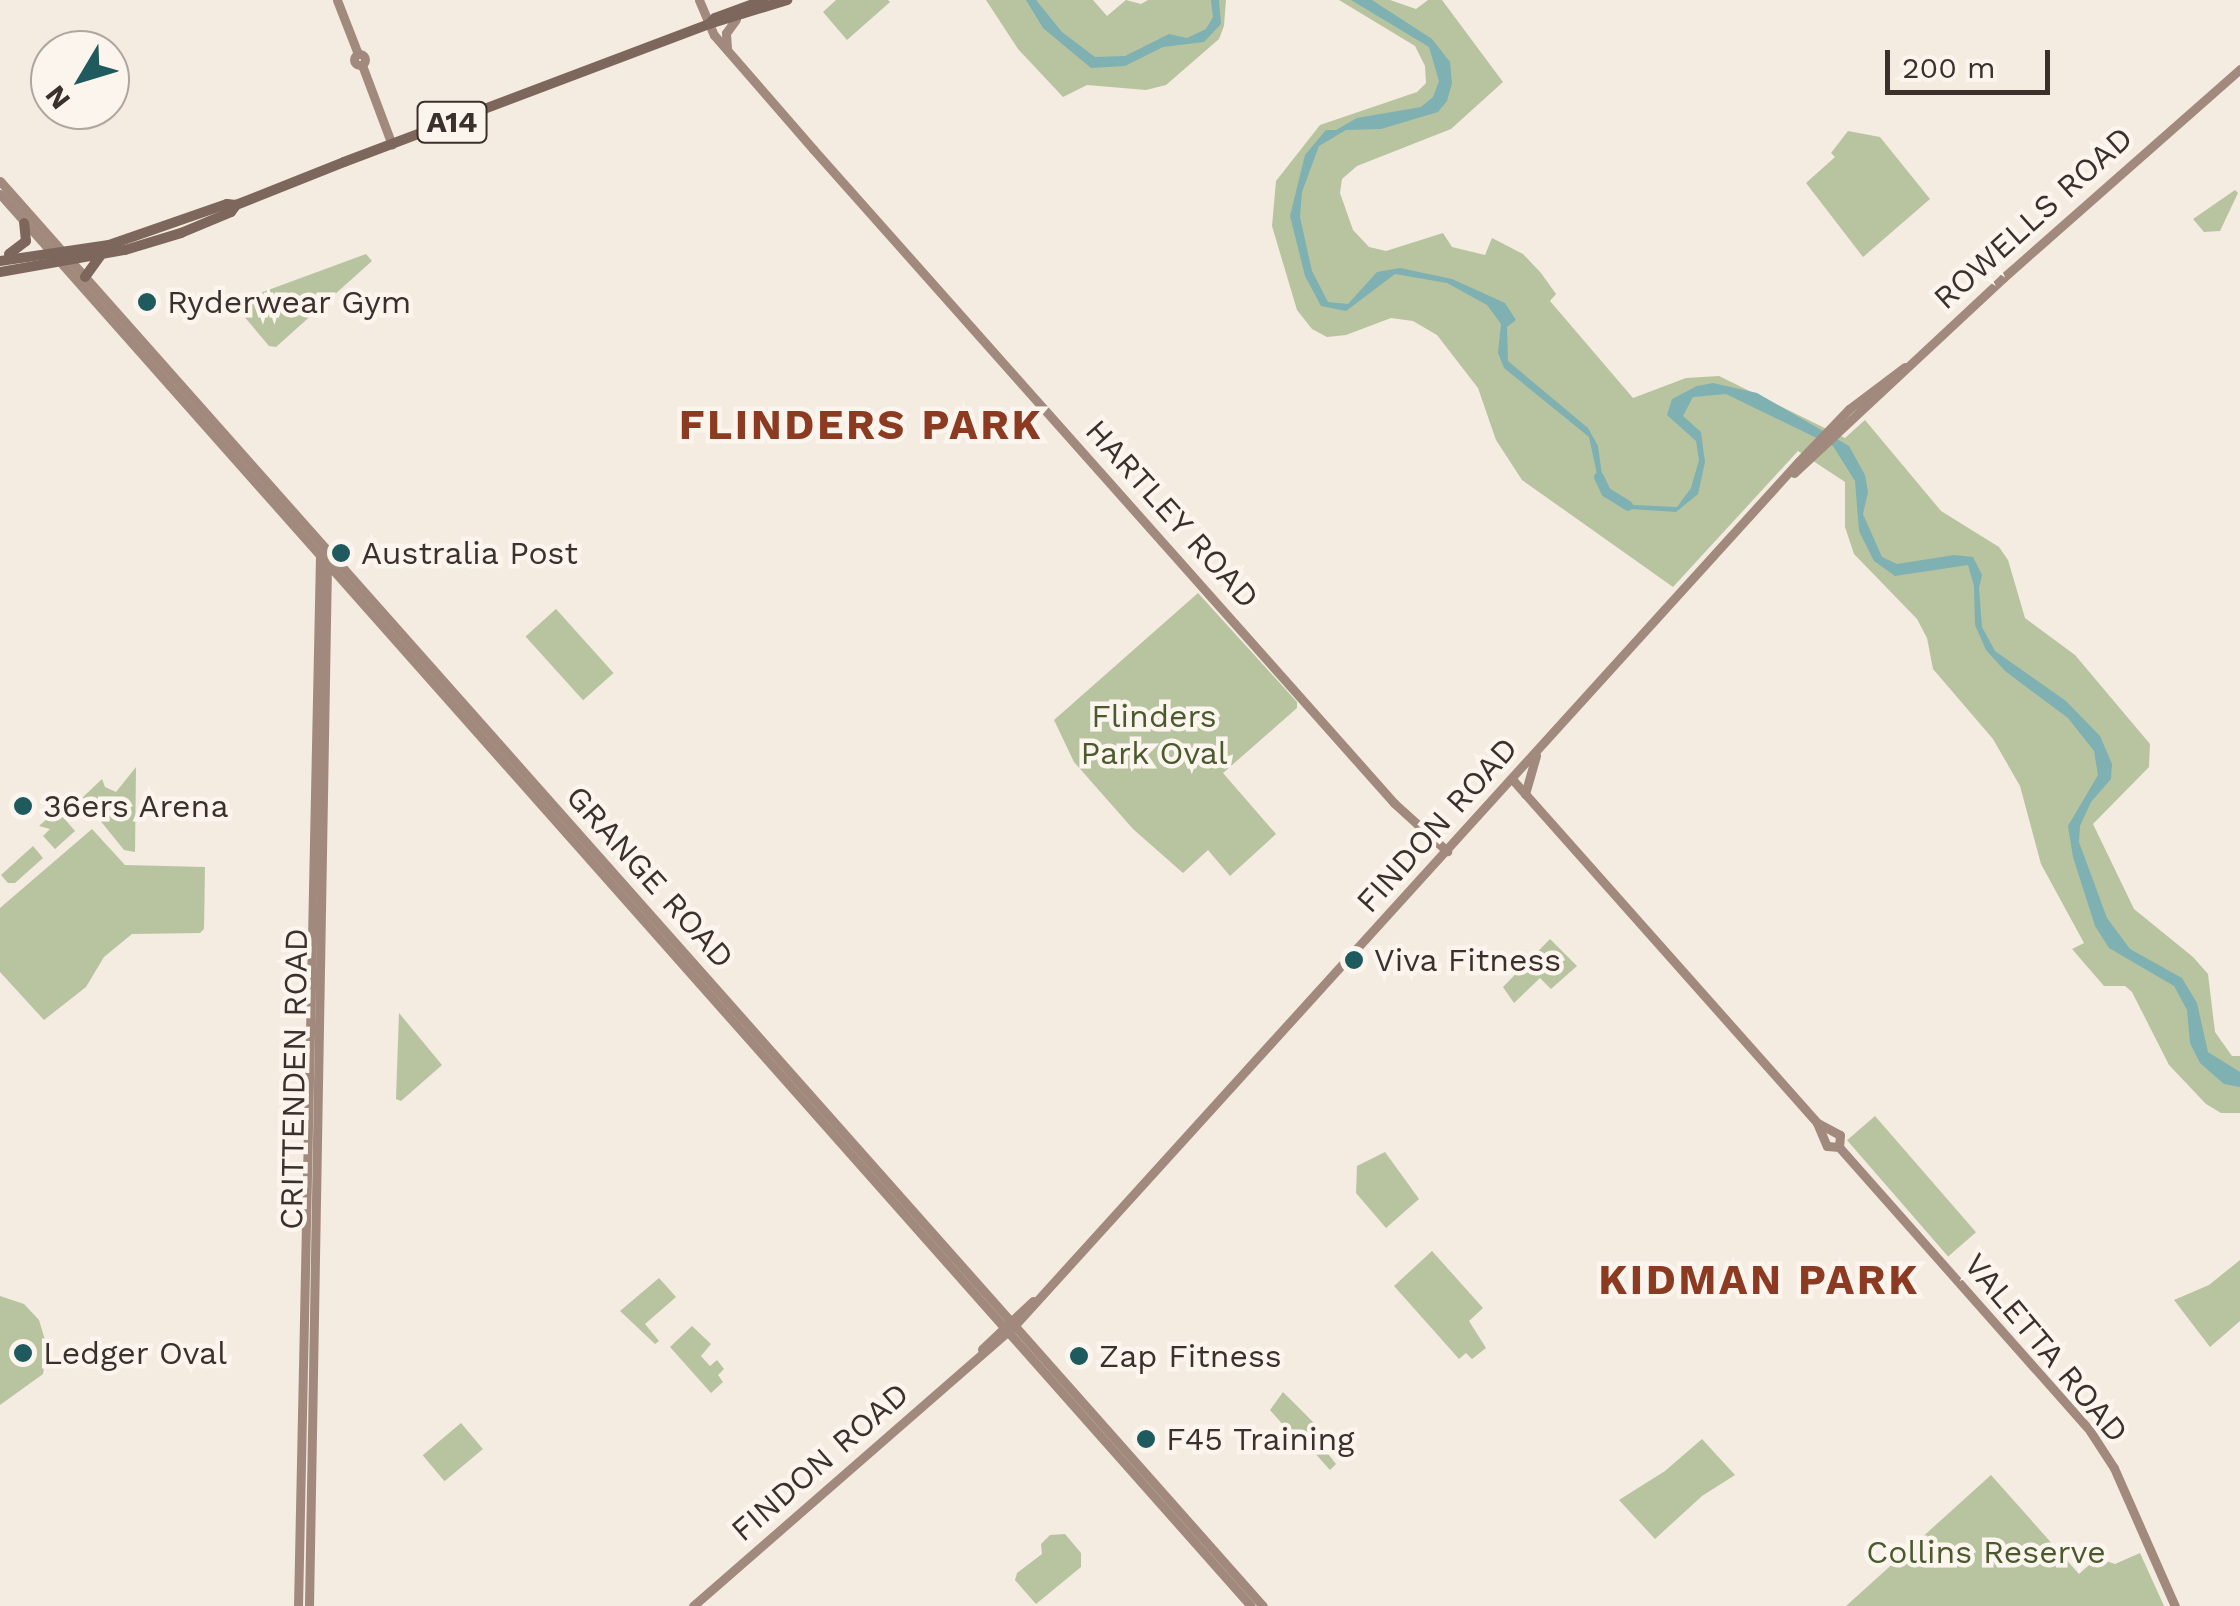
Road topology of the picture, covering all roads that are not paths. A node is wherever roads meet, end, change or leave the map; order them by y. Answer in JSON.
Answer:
{"nodes":[{"id":1,"x":337,"y":0,"type":"edge"},
{"id":2,"x":699,"y":0,"type":"edge"},
{"id":3,"x":764,"y":0,"type":"edge"},
{"id":4,"x":787,"y":0,"type":"edge"},
{"id":5,"x":736,"y":19,"type":"junction"},
{"id":6,"x":708,"y":24,"type":"junction"},
{"id":7,"x":727,"y":49,"type":"junction"},
{"id":8,"x":2240,"y":69,"type":"edge"},
{"id":9,"x":392,"y":145,"type":"junction"},
{"id":10,"x":0,"y":181,"type":"edge"},
{"id":11,"x":0,"y":194,"type":"edge"},
{"id":12,"x":236,"y":205,"type":"junction"},
{"id":13,"x":24,"y":223,"type":"junction"},
{"id":14,"x":58,"y":254,"type":"junction"},
{"id":15,"x":102,"y":254,"type":"junction"},
{"id":16,"x":0,"y":260,"type":"edge"},
{"id":17,"x":0,"y":272,"type":"edge"},
{"id":18,"x":85,"y":277,"type":"junction"},
{"id":19,"x":1841,"y":423,"type":"joint"},
{"id":20,"x":326,"y":557,"type":"junction"},
{"id":21,"x":341,"y":579,"type":"junction"},
{"id":22,"x":327,"y":582,"type":"junction"},
{"id":23,"x":1536,"y":754,"type":"junction"},
{"id":24,"x":1512,"y":780,"type":"junction"},
{"id":25,"x":1526,"y":794,"type":"junction"},
{"id":26,"x":1447,"y":851,"type":"junction"},
{"id":27,"x":996,"y":1311,"type":"junction"},
{"id":28,"x":1025,"y":1311,"type":"junction"},
{"id":29,"x":1009,"y":1326,"type":"junction"},
{"id":30,"x":1024,"y":1342,"type":"junction"},
{"id":31,"x":989,"y":1345,"type":"junction"},
{"id":32,"x":1092,"y":1417,"type":"junction"},
{"id":33,"x":298,"y":1606,"type":"edge"},
{"id":34,"x":309,"y":1606,"type":"edge"},
{"id":35,"x":693,"y":1606,"type":"edge"},
{"id":36,"x":1251,"y":1606,"type":"edge"},
{"id":37,"x":1263,"y":1606,"type":"edge"},
{"id":38,"x":2175,"y":1606,"type":"edge"}],
"edges":[{"from":1,"to":9,"type":"main road"},
{"from":2,"to":6,"type":"main road","name":"HARTLEY ROAD"},
{"from":3,"to":6,"type":"main road","number":"A14"},
{"from":4,"to":5,"type":"main road","number":"A14"},
{"from":5,"to":6,"type":"main road","number":"A14"},
{"from":5,"to":7,"type":"main road"},
{"from":6,"to":7,"type":"main road","name":"HARTLEY ROAD"},
{"from":6,"to":9,"type":"main road","number":"A14"},
{"from":7,"to":26,"type":"main road","name":"HARTLEY ROAD"},
{"from":8,"to":19,"type":"main road","name":"ROWELLS ROAD"},
{"from":9,"to":12,"type":"main road","number":"A14"},
{"from":10,"to":14,"type":"main road","name":"GRANGE ROAD"},
{"from":11,"to":13,"type":"main road","name":"GRANGE ROAD"},
{"from":12,"to":14,"type":"main road","number":"A14"},
{"from":12,"to":15,"type":"main road","number":"A14"},
{"from":13,"to":14,"type":"main road","name":"GRANGE ROAD"},
{"from":13,"to":16,"type":"main road"},
{"from":14,"to":15,"type":"main road","number":"A14"},
{"from":14,"to":16,"type":"main road","number":"A14"},
{"from":14,"to":17,"type":"main road","number":"A14"},
{"from":14,"to":18,"type":"main road","name":"GRANGE ROAD"},
{"from":14,"to":20,"type":"main road","name":"GRANGE ROAD"},
{"from":15,"to":18,"type":"main road"},
{"from":18,"to":20,"type":"main road","name":"GRANGE ROAD"},
{"from":19,"to":23,"type":"main road","name":"FINDON ROAD"},
{"from":20,"to":21,"type":"main road","name":"GRANGE ROAD"},
{"from":20,"to":22,"type":"main road","name":"CRITTENDEN ROAD"},
{"from":20,"to":27,"type":"main road","name":"GRANGE ROAD"},
{"from":20,"to":33,"type":"main road","name":"CRITTENDEN ROAD"},
{"from":21,"to":22,"type":"main road"},
{"from":21,"to":27,"type":"main road","name":"GRANGE ROAD"},
{"from":22,"to":34,"type":"main road","name":"CRITTENDEN ROAD"},
{"from":23,"to":24,"type":"main road","name":"FINDON ROAD"},
{"from":23,"to":25,"type":"main road"},
{"from":24,"to":25,"type":"main road"},
{"from":24,"to":26,"type":"main road","name":"FINDON ROAD"},
{"from":25,"to":38,"type":"main road","name":"VALETTA ROAD"},
{"from":26,"to":28,"type":"main road","name":"FINDON ROAD"},
{"from":27,"to":28,"type":"main road"},
{"from":27,"to":29,"type":"main road","name":"GRANGE ROAD"},
{"from":27,"to":31,"type":"main road"},
{"from":28,"to":29,"type":"main road","name":"FINDON ROAD"},
{"from":28,"to":30,"type":"main road"},
{"from":29,"to":30,"type":"main road","name":"GRANGE ROAD"},
{"from":29,"to":31,"type":"main road","name":"FINDON ROAD"},
{"from":30,"to":31,"type":"main road"},
{"from":30,"to":32,"type":"main road","name":"GRANGE ROAD"},
{"from":31,"to":35,"type":"main road","name":"FINDON ROAD"},
{"from":32,"to":36,"type":"main road","name":"GRANGE ROAD"},
{"from":32,"to":37,"type":"main road","name":"GRANGE ROAD"}]}
